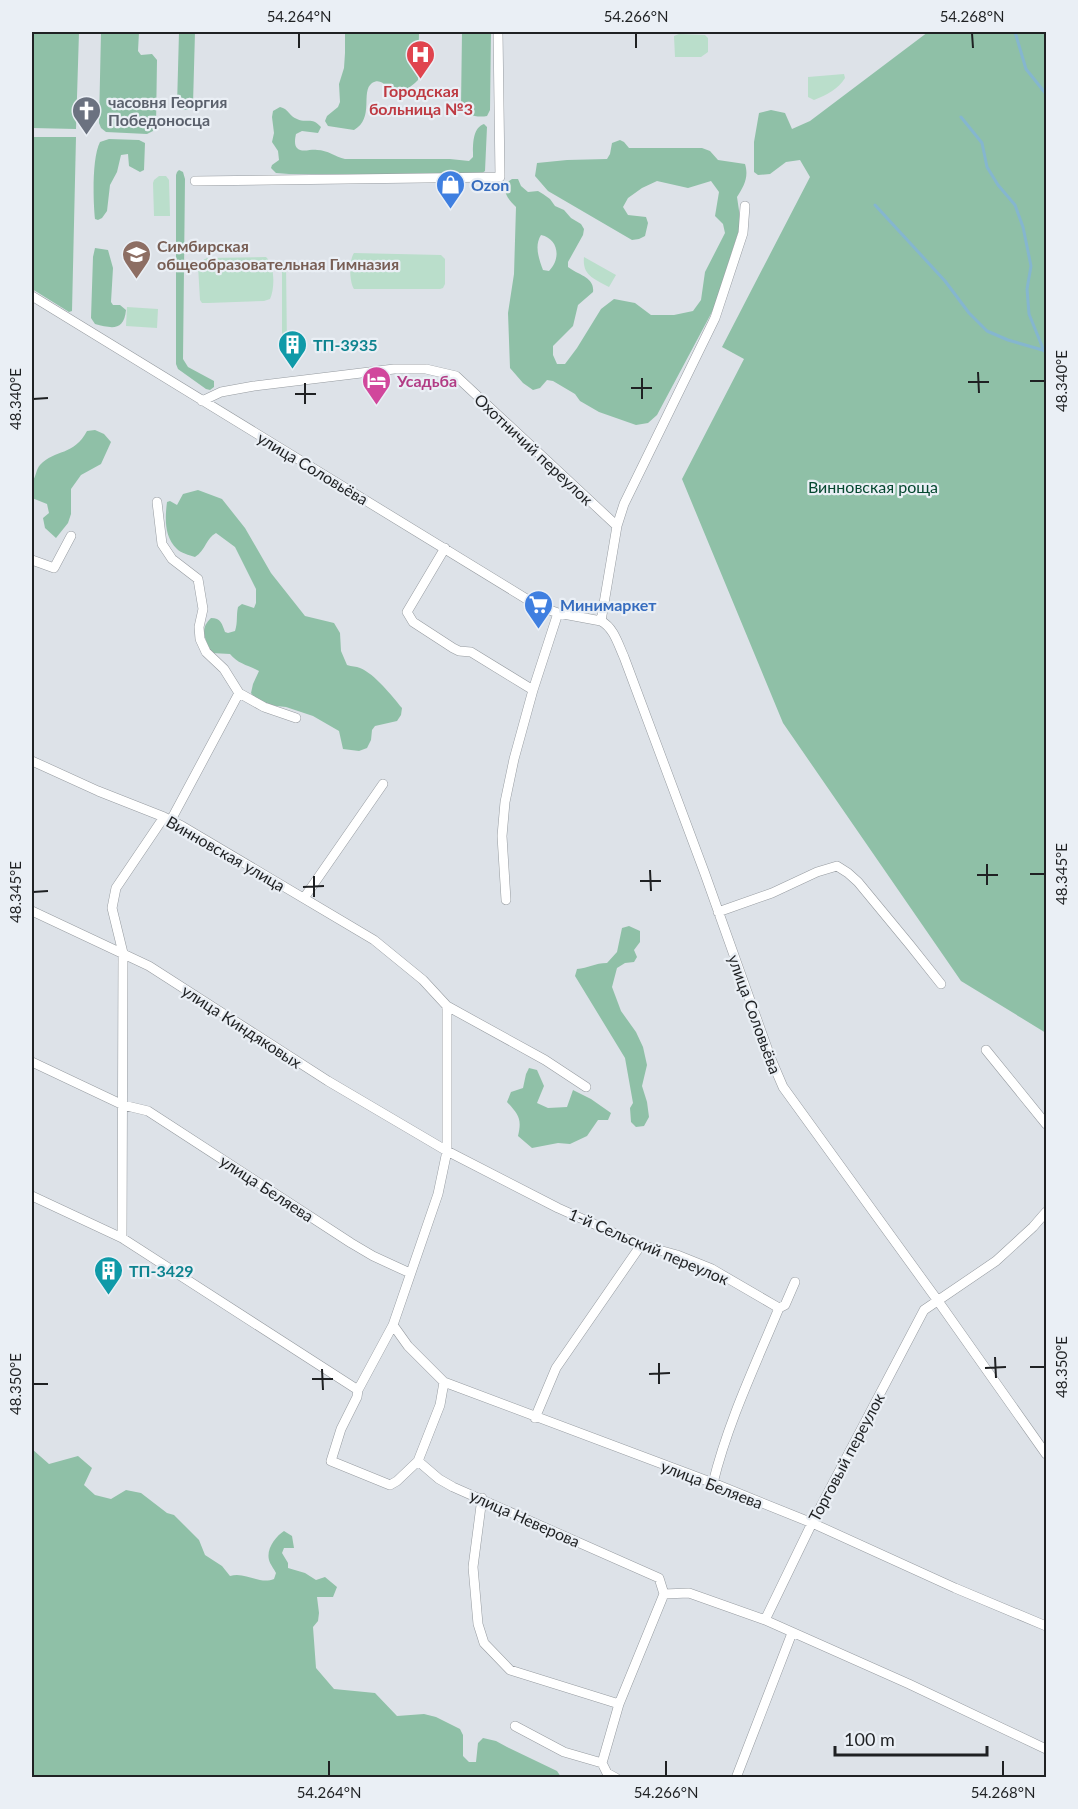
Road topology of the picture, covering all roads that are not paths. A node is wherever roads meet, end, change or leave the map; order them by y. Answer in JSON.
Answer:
{"nodes":[{"id":1,"x":498,"y":32,"type":"edge"},
{"id":2,"x":195,"y":181,"type":"dead end"},
{"id":3,"x":745,"y":206,"type":"dead end"},
{"id":4,"x":32,"y":296,"type":"edge"},
{"id":5,"x":202,"y":400,"type":"junction"},
{"id":6,"x":157,"y":502,"type":"dead end"},
{"id":7,"x":617,"y":526,"type":"junction"},
{"id":8,"x":71,"y":536,"type":"dead end"},
{"id":9,"x":445,"y":548,"type":"junction"},
{"id":10,"x":32,"y":560,"type":"edge"},
{"id":11,"x":558,"y":613,"type":"junction"},
{"id":12,"x":602,"y":621,"type":"junction"},
{"id":13,"x":533,"y":690,"type":"junction"},
{"id":14,"x":239,"y":693,"type":"junction"},
{"id":15,"x":296,"y":717,"type":"dead end"},
{"id":16,"x":32,"y":761,"type":"edge"},
{"id":17,"x":383,"y":784,"type":"dead end"},
{"id":18,"x":167,"y":819,"type":"junction"},
{"id":19,"x":304,"y":898,"type":"junction"},
{"id":20,"x":506,"y":900,"type":"dead end"},
{"id":21,"x":32,"y":911,"type":"edge"},
{"id":22,"x":718,"y":912,"type":"junction"},
{"id":23,"x":123,"y":953,"type":"junction"},
{"id":24,"x":941,"y":984,"type":"dead end"},
{"id":25,"x":447,"y":1005,"type":"junction"},
{"id":26,"x":986,"y":1050,"type":"dead end"},
{"id":27,"x":32,"y":1062,"type":"edge"},
{"id":28,"x":586,"y":1087,"type":"dead end"},
{"id":29,"x":123,"y":1105,"type":"junction"},
{"id":30,"x":1047,"y":1124,"type":"edge"},
{"id":31,"x":447,"y":1151,"type":"junction"},
{"id":32,"x":32,"y":1196,"type":"edge"},
{"id":33,"x":1047,"y":1212,"type":"edge"},
{"id":34,"x":122,"y":1238,"type":"junction"},
{"id":35,"x":641,"y":1245,"type":"junction"},
{"id":36,"x":410,"y":1273,"type":"junction"},
{"id":37,"x":795,"y":1282,"type":"dead end"},
{"id":38,"x":938,"y":1301,"type":"junction"},
{"id":39,"x":779,"y":1308,"type":"junction"},
{"id":40,"x":393,"y":1325,"type":"junction"},
{"id":41,"x":444,"y":1382,"type":"junction"},
{"id":42,"x":358,"y":1390,"type":"junction"},
{"id":43,"x":535,"y":1418,"type":"junction"},
{"id":44,"x":1047,"y":1454,"type":"edge"},
{"id":45,"x":418,"y":1461,"type":"junction"},
{"id":46,"x":713,"y":1483,"type":"junction"},
{"id":47,"x":482,"y":1498,"type":"junction"},
{"id":48,"x":812,"y":1523,"type":"junction"},
{"id":49,"x":664,"y":1594,"type":"junction"},
{"id":50,"x":765,"y":1620,"type":"junction"},
{"id":51,"x":1047,"y":1626,"type":"edge"},
{"id":52,"x":792,"y":1633,"type":"junction"},
{"id":53,"x":619,"y":1704,"type":"junction"},
{"id":54,"x":515,"y":1726,"type":"dead end"},
{"id":55,"x":1047,"y":1749,"type":"edge"},
{"id":56,"x":602,"y":1763,"type":"junction"},
{"id":57,"x":616,"y":1778,"type":"edge"},
{"id":58,"x":736,"y":1778,"type":"edge"}],
"edges":[{"from":1,"to":2,"type":"street"},
{"from":3,"to":7,"type":"street"},
{"from":4,"to":5,"type":"street","name":"улица Соловьёва"},
{"from":5,"to":7,"type":"street","name":"Охотничий переулок"},
{"from":5,"to":9,"type":"street","name":"улица Соловьёва"},
{"from":6,"to":14,"type":"street"},
{"from":7,"to":12,"type":"street"},
{"from":8,"to":10,"type":"street"},
{"from":9,"to":11,"type":"street","name":"улица Соловьёва"},
{"from":9,"to":13,"type":"street"},
{"from":11,"to":12,"type":"street","name":"улица Соловьёва"},
{"from":11,"to":13,"type":"street"},
{"from":12,"to":22,"type":"street","name":"улица Соловьёва"},
{"from":13,"to":20,"type":"street"},
{"from":14,"to":15,"type":"street"},
{"from":14,"to":18,"type":"street"},
{"from":16,"to":18,"type":"street","name":"Винновская улица"},
{"from":17,"to":19,"type":"street"},
{"from":18,"to":19,"type":"street","name":"Винновская улица"},
{"from":18,"to":23,"type":"street"},
{"from":19,"to":25,"type":"street","name":"Винновская улица"},
{"from":21,"to":23,"type":"street","name":"улица Киндяковых"},
{"from":22,"to":24,"type":"street"},
{"from":22,"to":38,"type":"street","name":"улица Соловьёва"},
{"from":23,"to":29,"type":"street"},
{"from":23,"to":31,"type":"street","name":"улица Киндяковых"},
{"from":25,"to":28,"type":"street","name":"Винновская улица"},
{"from":25,"to":31,"type":"street"},
{"from":26,"to":30,"type":"street"},
{"from":27,"to":29,"type":"street","name":"улица Беляева"},
{"from":29,"to":34,"type":"street"},
{"from":29,"to":36,"type":"street","name":"улица Беляева"},
{"from":31,"to":35,"type":"street","name":"1-й Сельский переулок"},
{"from":31,"to":36,"type":"street"},
{"from":32,"to":34,"type":"street"},
{"from":33,"to":38,"type":"street","name":"Торговый переулок"},
{"from":34,"to":42,"type":"street"},
{"from":35,"to":39,"type":"street","name":"1-й Сельский переулок"},
{"from":35,"to":43,"type":"street"},
{"from":36,"to":40,"type":"street"},
{"from":37,"to":39,"type":"street"},
{"from":38,"to":44,"type":"street","name":"улица Соловьёва"},
{"from":38,"to":48,"type":"street","name":"Торговый переулок"},
{"from":39,"to":46,"type":"street"},
{"from":40,"to":41,"type":"street","name":"улица Беляева"},
{"from":40,"to":42,"type":"street"},
{"from":41,"to":43,"type":"street","name":"улица Беляева"},
{"from":41,"to":45,"type":"street"},
{"from":42,"to":45,"type":"street"},
{"from":43,"to":46,"type":"street","name":"улица Беляева"},
{"from":45,"to":47,"type":"street","name":"улица Неверова"},
{"from":46,"to":48,"type":"street","name":"улица Беляева"},
{"from":47,"to":49,"type":"street","name":"улица Неверова"},
{"from":47,"to":53,"type":"street"},
{"from":48,"to":50,"type":"street","name":"Торговый переулок"},
{"from":48,"to":51,"type":"street","name":"улица Беляева"},
{"from":49,"to":50,"type":"street"},
{"from":49,"to":53,"type":"street"},
{"from":50,"to":52,"type":"street"},
{"from":52,"to":55,"type":"street"},
{"from":52,"to":58,"type":"street"},
{"from":53,"to":56,"type":"street"},
{"from":54,"to":56,"type":"street"},
{"from":56,"to":57,"type":"street"}]}
